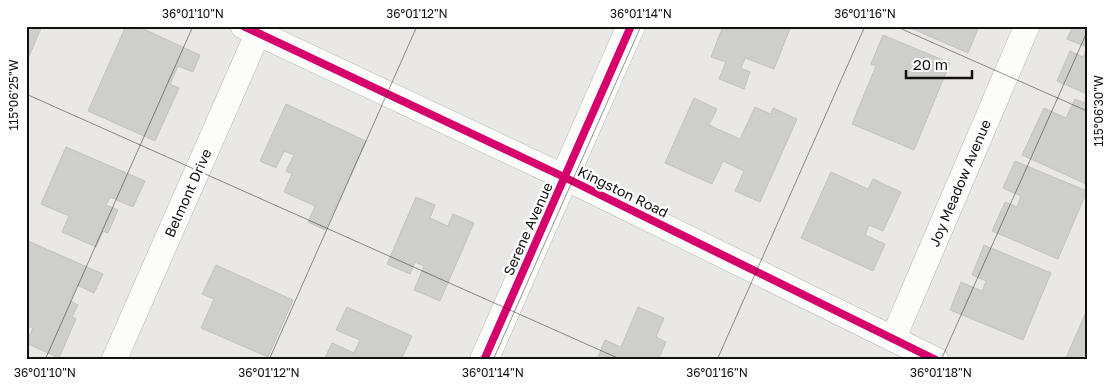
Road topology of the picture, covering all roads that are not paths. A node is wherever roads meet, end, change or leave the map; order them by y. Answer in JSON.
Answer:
{"nodes":[{"id":1,"x":631,"y":26,"type":"edge"},
{"id":2,"x":1027,"y":26,"type":"edge"},
{"id":3,"x":254,"y":29,"type":"edge"},
{"id":4,"x":564,"y":176,"type":"junction"},
{"id":5,"x":893,"y":339,"type":"junction"},
{"id":6,"x":114,"y":360,"type":"edge"},
{"id":7,"x":484,"y":360,"type":"edge"},
{"id":8,"x":936,"y":360,"type":"edge"}],
"edges":[{"from":1,"to":4,"type":"street","name":"Serene Avenue"},
{"from":2,"to":5,"type":"street","name":"Joy Meadow Avenue"},
{"from":3,"to":4,"type":"street","name":"Kingston Road"},
{"from":3,"to":6,"type":"street","name":"Belmont Drive"},
{"from":4,"to":5,"type":"street","name":"Kingston Road"},
{"from":4,"to":7,"type":"street","name":"Serene Avenue"},
{"from":5,"to":8,"type":"street","name":"Kingston Road"}]}
